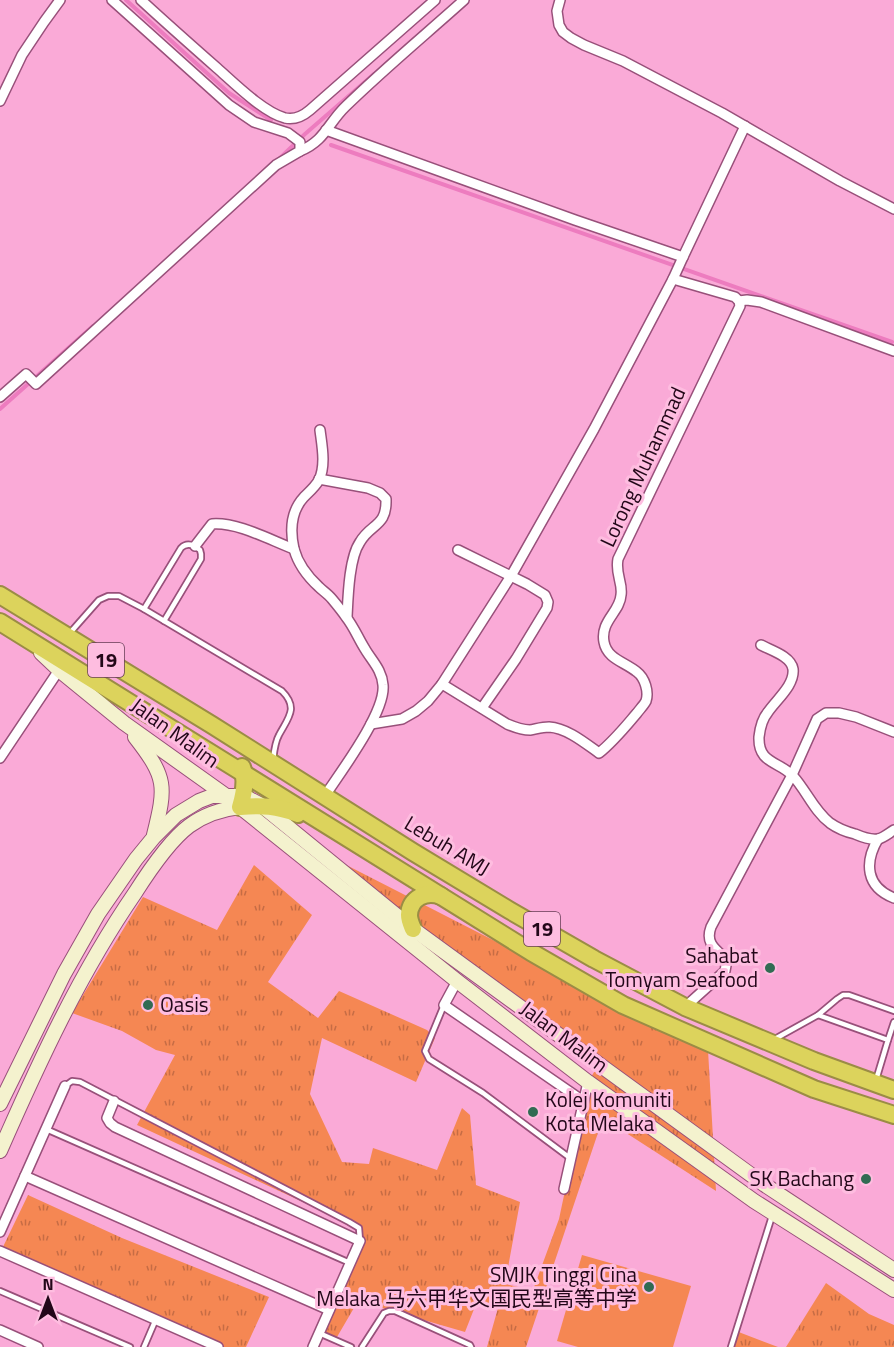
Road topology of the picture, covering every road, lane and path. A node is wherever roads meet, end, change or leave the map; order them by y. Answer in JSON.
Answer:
{"nodes":[{"id":1,"x":60,"y":0,"type":"edge"},
{"id":2,"x":112,"y":0,"type":"edge"},
{"id":3,"x":141,"y":0,"type":"edge"},
{"id":4,"x":435,"y":0,"type":"edge"},
{"id":5,"x":464,"y":0,"type":"edge"},
{"id":6,"x":560,"y":0,"type":"edge"},
{"id":7,"x":0,"y":101,"type":"edge"},
{"id":8,"x":284,"y":118,"type":"junction"},
{"id":9,"x":745,"y":126,"type":"junction"},
{"id":10,"x":326,"y":130,"type":"junction"},
{"id":11,"x":284,"y":132,"type":"junction"},
{"id":12,"x":300,"y":146,"type":"junction"},
{"id":13,"x":894,"y":209,"type":"edge"},
{"id":14,"x":682,"y":260,"type":"junction"},
{"id":15,"x":674,"y":277,"type":"junction"},
{"id":16,"x":739,"y":301,"type":"junction"},
{"id":17,"x":894,"y":351,"type":"edge"},
{"id":18,"x":0,"y":397,"type":"edge"},
{"id":19,"x":320,"y":430,"type":"dead end"},
{"id":20,"x":319,"y":479,"type":"junction"},
{"id":21,"x":195,"y":546,"type":"junction"},
{"id":22,"x":294,"y":549,"type":"junction"},
{"id":23,"x":458,"y":550,"type":"dead end"},
{"id":24,"x":511,"y":576,"type":"junction"},
{"id":25,"x":0,"y":595,"type":"edge"},
{"id":26,"x":144,"y":609,"type":"junction"},
{"id":27,"x":347,"y":617,"type":"junction"},
{"id":28,"x":164,"y":621,"type":"junction"},
{"id":29,"x":0,"y":622,"type":"edge"},
{"id":30,"x":19,"y":634,"type":"junction"},
{"id":31,"x":68,"y":636,"type":"junction"},
{"id":32,"x":761,"y":645,"type":"dead end"},
{"id":33,"x":59,"y":670,"type":"junction"},
{"id":34,"x":442,"y":684,"type":"junction"},
{"id":35,"x":482,"y":708,"type":"junction"},
{"id":36,"x":124,"y":723,"type":"junction"},
{"id":37,"x":371,"y":724,"type":"junction"},
{"id":38,"x":212,"y":725,"type":"junction"},
{"id":39,"x":894,"y":732,"type":"edge"},
{"id":40,"x":0,"y":758,"type":"edge"},
{"id":41,"x":273,"y":764,"type":"junction"},
{"id":42,"x":244,"y":772,"type":"junction"},
{"id":43,"x":792,"y":775,"type":"junction"},
{"id":44,"x":225,"y":795,"type":"junction"},
{"id":45,"x":324,"y":797,"type":"junction"},
{"id":46,"x":242,"y":801,"type":"junction"},
{"id":47,"x":261,"y":805,"type":"junction"},
{"id":48,"x":894,"y":830,"type":"edge"},
{"id":49,"x":154,"y":837,"type":"junction"},
{"id":50,"x":878,"y":839,"type":"junction"},
{"id":51,"x":363,"y":848,"type":"junction"},
{"id":52,"x":445,"y":898,"type":"junction"},
{"id":53,"x":894,"y":898,"type":"edge"},
{"id":54,"x":413,"y":929,"type":"junction"},
{"id":55,"x":457,"y":981,"type":"junction"},
{"id":56,"x":444,"y":1005,"type":"junction"},
{"id":57,"x":685,"y":1007,"type":"junction"},
{"id":58,"x":894,"y":1011,"type":"edge"},
{"id":59,"x":818,"y":1015,"type":"junction"},
{"id":60,"x":894,"y":1022,"type":"edge"},
{"id":61,"x":888,"y":1040,"type":"junction"},
{"id":62,"x":768,"y":1043,"type":"junction"},
{"id":63,"x":588,"y":1082,"type":"junction"},
{"id":64,"x":874,"y":1084,"type":"junction"},
{"id":65,"x":65,"y":1086,"type":"joint"},
{"id":66,"x":894,"y":1090,"type":"edge"},
{"id":67,"x":114,"y":1101,"type":"junction"},
{"id":68,"x":583,"y":1101,"type":"junction"},
{"id":69,"x":0,"y":1104,"type":"edge"},
{"id":70,"x":894,"y":1115,"type":"edge"},
{"id":71,"x":46,"y":1129,"type":"junction"},
{"id":72,"x":0,"y":1151,"type":"edge"},
{"id":73,"x":571,"y":1158,"type":"junction"},
{"id":74,"x":25,"y":1176,"type":"junction"},
{"id":75,"x":564,"y":1190,"type":"dead end"},
{"id":76,"x":773,"y":1213,"type":"junction"},
{"id":77,"x":0,"y":1232,"type":"edge"},
{"id":78,"x":360,"y":1241,"type":"junction"},
{"id":79,"x":0,"y":1251,"type":"edge"},
{"id":80,"x":350,"y":1263,"type":"junction"},
{"id":81,"x":894,"y":1270,"type":"edge"},
{"id":82,"x":894,"y":1290,"type":"edge"},
{"id":83,"x":0,"y":1291,"type":"edge"},
{"id":84,"x":330,"y":1310,"type":"junction"},
{"id":85,"x":156,"y":1319,"type":"junction"},
{"id":86,"x":0,"y":1330,"type":"edge"},
{"id":87,"x":319,"y":1333,"type":"junction"},
{"id":88,"x":339,"y":1345,"type":"edge"},
{"id":89,"x":38,"y":1347,"type":"edge"},
{"id":90,"x":130,"y":1347,"type":"edge"},
{"id":91,"x":144,"y":1347,"type":"edge"},
{"id":92,"x":218,"y":1347,"type":"edge"},
{"id":93,"x":313,"y":1347,"type":"edge"},
{"id":94,"x":351,"y":1347,"type":"edge"},
{"id":95,"x":362,"y":1347,"type":"edge"},
{"id":96,"x":471,"y":1347,"type":"edge"},
{"id":97,"x":731,"y":1347,"type":"edge"}],
"edges":[{"from":1,"to":7,"type":"street"},
{"from":2,"to":11,"type":"street"},
{"from":3,"to":8,"type":"street"},
{"from":4,"to":8,"type":"street"},
{"from":5,"to":10,"type":"street"},
{"from":6,"to":9,"type":"street"},
{"from":8,"to":11,"type":"street"},
{"from":9,"to":13,"type":"street"},
{"from":9,"to":14,"type":"street"},
{"from":10,"to":12,"type":"street"},
{"from":10,"to":14,"type":"street"},
{"from":11,"to":12,"type":"street"},
{"from":12,"to":18,"type":"street"},
{"from":14,"to":15,"type":"street"},
{"from":15,"to":16,"type":"street"},
{"from":15,"to":24,"type":"street"},
{"from":16,"to":17,"type":"street"},
{"from":16,"to":35,"type":"street","name":"Lorong Muhammad"},
{"from":19,"to":20,"type":"street"},
{"from":20,"to":22,"type":"street"},
{"from":20,"to":27,"type":"street"},
{"from":21,"to":22,"type":"street"},
{"from":21,"to":26,"type":"lane"},
{"from":21,"to":28,"type":"lane"},
{"from":22,"to":27,"type":"street"},
{"from":23,"to":24,"type":"street"},
{"from":24,"to":34,"type":"street"},
{"from":24,"to":35,"type":"street"},
{"from":25,"to":31,"type":"highway","name":"Lebuh AMJ","number":"19"},
{"from":26,"to":28,"type":"lane"},
{"from":26,"to":31,"type":"lane"},
{"from":27,"to":37,"type":"street"},
{"from":28,"to":41,"type":"lane"},
{"from":29,"to":30,"type":"highway","number":"19"},
{"from":30,"to":33,"type":"main road","name":"Jalan Malim","number":"19"},
{"from":30,"to":42,"type":"highway","number":"19"},
{"from":31,"to":38,"type":"highway","name":"Lebuh AMJ","number":"19"},
{"from":32,"to":43,"type":"street"},
{"from":33,"to":36,"type":"main road","name":"Jalan Malim","number":"19"},
{"from":33,"to":40,"type":"street"},
{"from":34,"to":35,"type":"street"},
{"from":34,"to":37,"type":"street"},
{"from":36,"to":44,"type":"main road","name":"Jalan Malim","number":"19"},
{"from":36,"to":49,"type":"main road"},
{"from":37,"to":45,"type":"street"},
{"from":38,"to":41,"type":"highway","name":"Lebuh AMJ","number":"19"},
{"from":38,"to":42,"type":"highway"},
{"from":39,"to":43,"type":"street"},
{"from":41,"to":45,"type":"highway","name":"Lebuh AMJ","number":"19"},
{"from":42,"to":46,"type":"highway"},
{"from":42,"to":51,"type":"highway","number":"19"},
{"from":43,"to":50,"type":"street"},
{"from":43,"to":57,"type":"street"},
{"from":44,"to":46,"type":"main road","name":"Jalan Malim"},
{"from":44,"to":49,"type":"main road"},
{"from":45,"to":57,"type":"highway","name":"Lebuh AMJ","number":"19"},
{"from":46,"to":47,"type":"highway"},
{"from":46,"to":55,"type":"main road","name":"Jalan Malim"},
{"from":46,"to":72,"type":"main road"},
{"from":47,"to":51,"type":"highway"},
{"from":47,"to":54,"type":"main road","name":"Jalan Malim"},
{"from":48,"to":50,"type":"street"},
{"from":49,"to":69,"type":"main road"},
{"from":50,"to":53,"type":"street"},
{"from":51,"to":52,"type":"highway","number":"19"},
{"from":52,"to":54,"type":"highway"},
{"from":52,"to":70,"type":"highway","number":"19"},
{"from":54,"to":81,"type":"main road","name":"Jalan Malim"},
{"from":55,"to":56,"type":"street"},
{"from":55,"to":63,"type":"main road","name":"Jalan Malim"},
{"from":56,"to":68,"type":"street"},
{"from":56,"to":73,"type":"lane"},
{"from":57,"to":62,"type":"highway","name":"Lebuh AMJ","number":"19"},
{"from":58,"to":59,"type":"lane"},
{"from":59,"to":61,"type":"lane"},
{"from":59,"to":62,"type":"lane"},
{"from":60,"to":61,"type":"lane"},
{"from":61,"to":64,"type":"lane"},
{"from":62,"to":64,"type":"highway","name":"Lebuh AMJ","number":"19"},
{"from":63,"to":68,"type":"street"},
{"from":63,"to":76,"type":"main road","name":"Jalan Malim"},
{"from":64,"to":66,"type":"highway","name":"Lebuh AMJ","number":"19"},
{"from":65,"to":67,"type":"lane"},
{"from":65,"to":71,"type":"street"},
{"from":67,"to":78,"type":"lane"},
{"from":67,"to":78,"type":"street"},
{"from":68,"to":73,"type":"street"},
{"from":71,"to":74,"type":"street"},
{"from":71,"to":80,"type":"lane"},
{"from":73,"to":75,"type":"street"},
{"from":74,"to":77,"type":"street"},
{"from":74,"to":84,"type":"street"},
{"from":76,"to":82,"type":"main road","name":"Jalan Malim"},
{"from":76,"to":97,"type":"lane"},
{"from":78,"to":80,"type":"street"},
{"from":79,"to":85,"type":"street"},
{"from":80,"to":84,"type":"street"},
{"from":83,"to":90,"type":"lane"},
{"from":84,"to":87,"type":"street"},
{"from":85,"to":91,"type":"lane"},
{"from":85,"to":92,"type":"street"},
{"from":86,"to":89,"type":"street"},
{"from":87,"to":88,"type":"lane"},
{"from":87,"to":93,"type":"street"},
{"from":88,"to":94,"type":"lane"},
{"from":95,"to":96,"type":"lane"}]}
